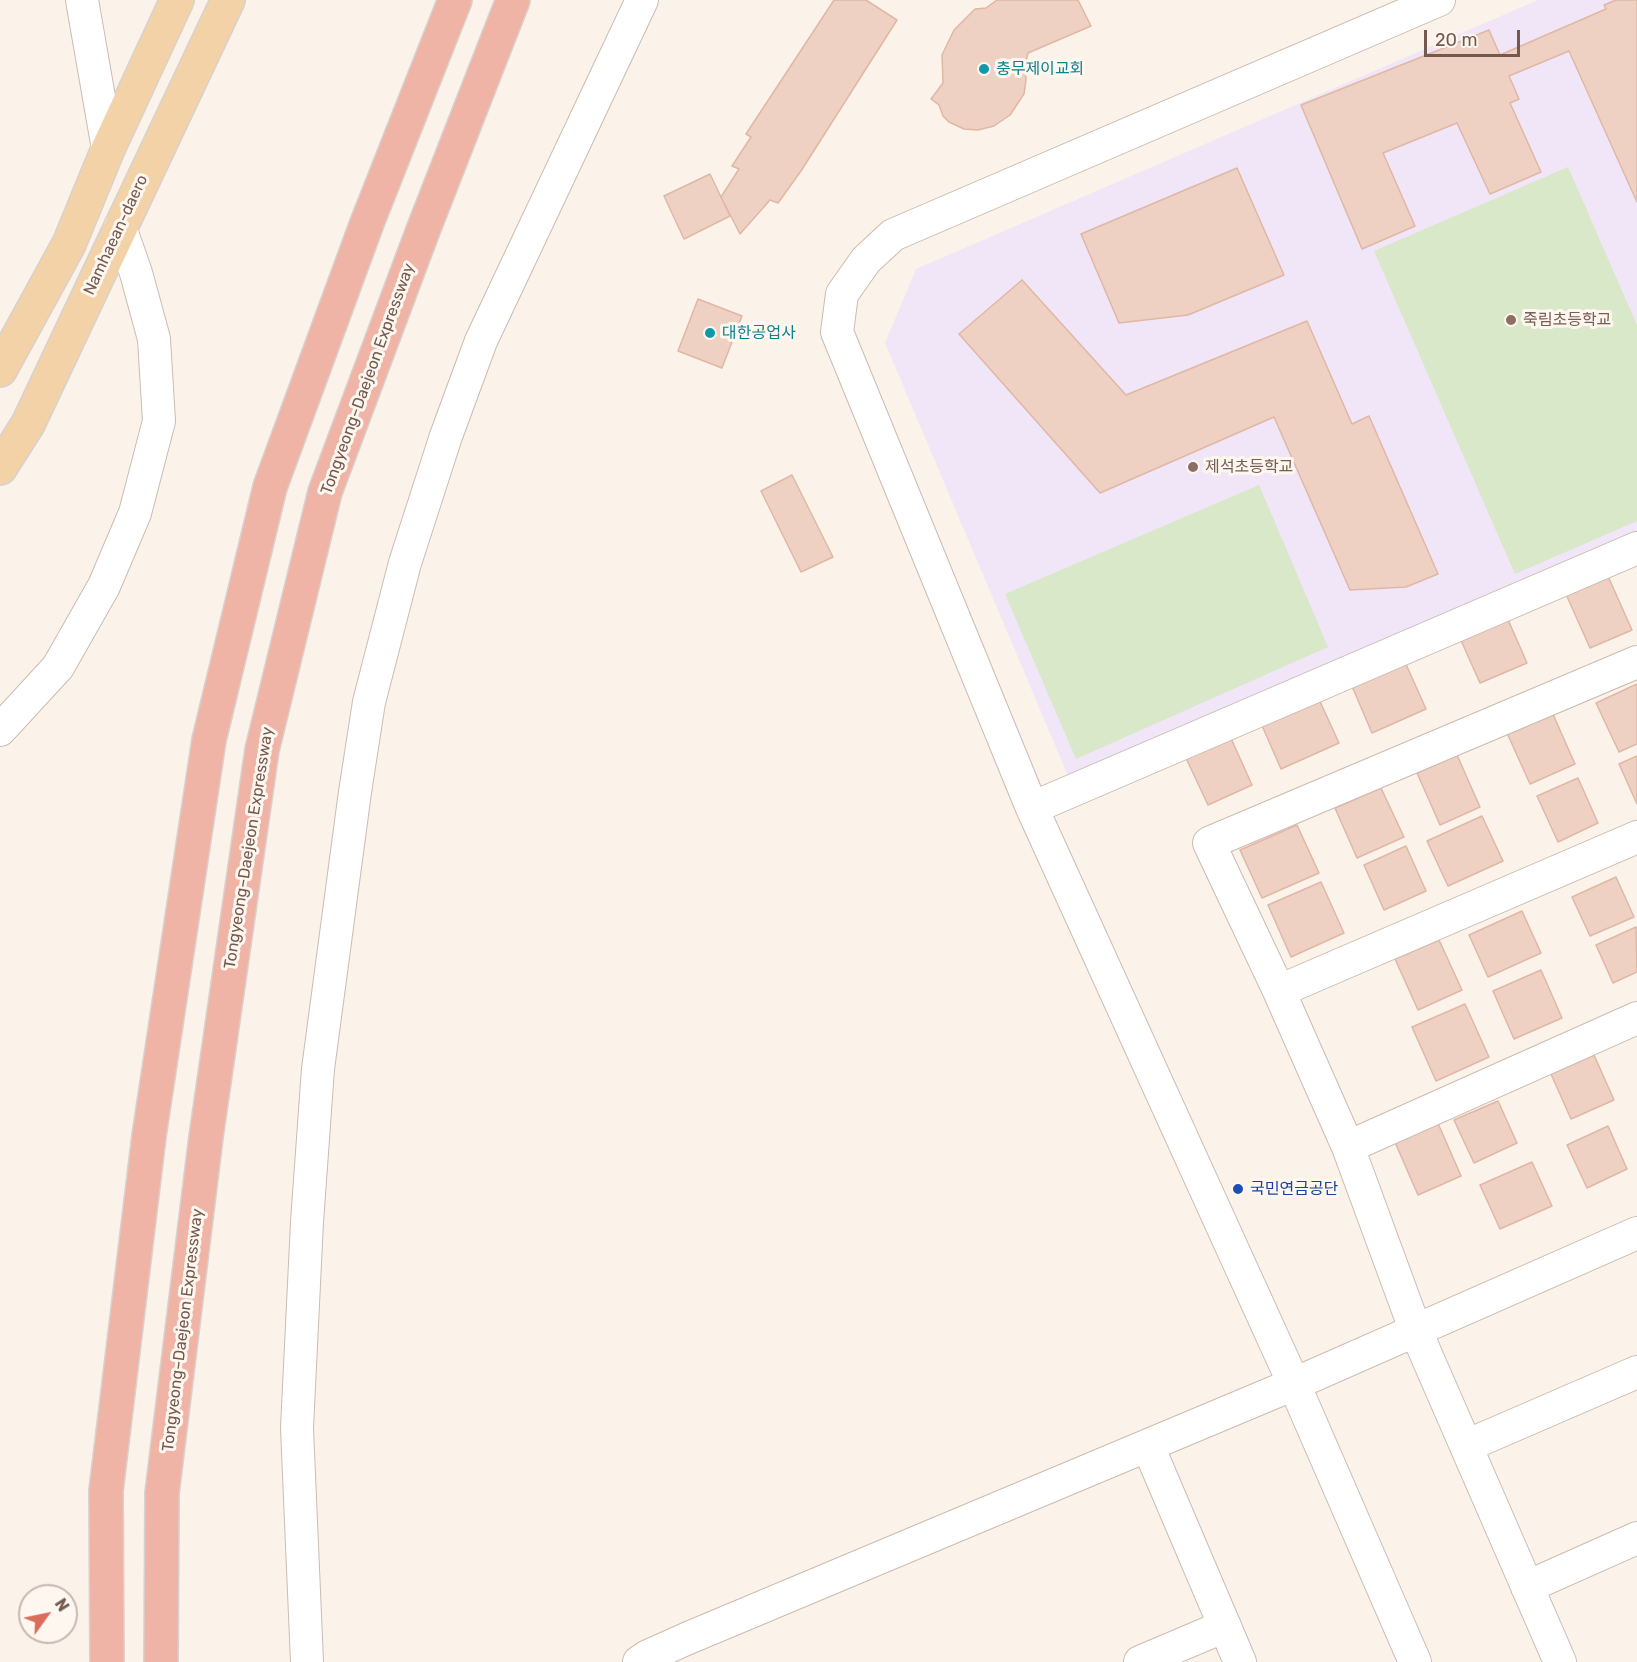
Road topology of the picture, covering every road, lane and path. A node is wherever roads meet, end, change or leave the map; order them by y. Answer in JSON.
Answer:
{"nodes":[{"id":1,"x":82,"y":0,"type":"edge"},
{"id":2,"x":177,"y":0,"type":"edge"},
{"id":3,"x":228,"y":0,"type":"edge"},
{"id":4,"x":455,"y":0,"type":"edge"},
{"id":5,"x":513,"y":0,"type":"edge"},
{"id":6,"x":642,"y":0,"type":"edge"},
{"id":7,"x":1439,"y":0,"type":"edge"},
{"id":8,"x":108,"y":149,"type":"junction"},
{"id":9,"x":120,"y":227,"type":"junction"},
{"id":10,"x":0,"y":370,"type":"edge"},
{"id":11,"x":0,"y":468,"type":"edge"},
{"id":12,"x":1637,"y":548,"type":"edge"},
{"id":13,"x":1637,"y":662,"type":"edge"},
{"id":14,"x":0,"y":730,"type":"edge"},
{"id":15,"x":1032,"y":808,"type":"junction"},
{"id":16,"x":1637,"y":837,"type":"edge"},
{"id":17,"x":1279,"y":991,"type":"junction"},
{"id":18,"x":1637,"y":1018,"type":"edge"},
{"id":19,"x":1348,"y":1147,"type":"junction"},
{"id":20,"x":1637,"y":1233,"type":"edge"},
{"id":21,"x":1415,"y":1329,"type":"junction"},
{"id":22,"x":1637,"y":1372,"type":"edge"},
{"id":23,"x":1294,"y":1384,"type":"junction"},
{"id":24,"x":1148,"y":1446,"type":"junction"},
{"id":25,"x":1466,"y":1446,"type":"junction"},
{"id":26,"x":1637,"y":1538,"type":"edge"},
{"id":27,"x":1527,"y":1587,"type":"junction"},
{"id":28,"x":1225,"y":1626,"type":"junction"},
{"id":29,"x":647,"y":1660,"type":"edge"},
{"id":30,"x":107,"y":1662,"type":"edge"},
{"id":31,"x":161,"y":1662,"type":"edge"},
{"id":32,"x":307,"y":1662,"type":"edge"},
{"id":33,"x":1140,"y":1662,"type":"edge"},
{"id":34,"x":1240,"y":1662,"type":"edge"},
{"id":35,"x":1415,"y":1662,"type":"edge"},
{"id":36,"x":1560,"y":1662,"type":"edge"}],
"edges":[{"from":1,"to":8,"type":"street"},
{"from":2,"to":8,"type":"main road"},
{"from":3,"to":9,"type":"main road","name":"Namhaean-daero"},
{"from":4,"to":30,"type":"highway"},
{"from":5,"to":31,"type":"highway","name":"Tongyeong–Daejeon Expressway"},
{"from":6,"to":32,"type":"street"},
{"from":7,"to":15,"type":"street"},
{"from":8,"to":10,"type":"main road"},
{"from":9,"to":11,"type":"main road","name":"Namhaean-daero"},
{"from":9,"to":14,"type":"street"},
{"from":12,"to":15,"type":"street"},
{"from":13,"to":17,"type":"street"},
{"from":15,"to":23,"type":"street"},
{"from":16,"to":17,"type":"street"},
{"from":17,"to":19,"type":"street"},
{"from":18,"to":19,"type":"street"},
{"from":19,"to":21,"type":"street"},
{"from":20,"to":21,"type":"street"},
{"from":21,"to":23,"type":"street"},
{"from":21,"to":25,"type":"street"},
{"from":22,"to":25,"type":"street"},
{"from":23,"to":24,"type":"street"},
{"from":23,"to":35,"type":"street"},
{"from":24,"to":28,"type":"street"},
{"from":24,"to":29,"type":"street"},
{"from":25,"to":27,"type":"street"},
{"from":26,"to":27,"type":"street"},
{"from":27,"to":36,"type":"street"},
{"from":28,"to":33,"type":"street"},
{"from":28,"to":34,"type":"street"}]}
